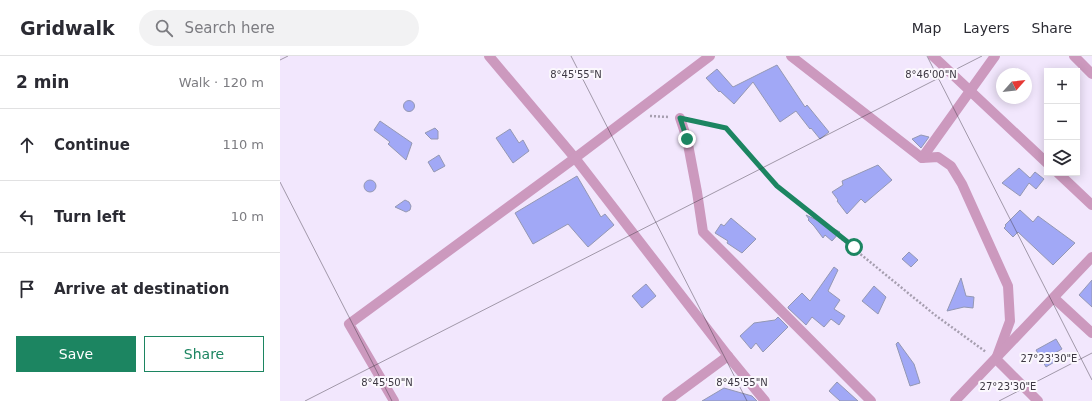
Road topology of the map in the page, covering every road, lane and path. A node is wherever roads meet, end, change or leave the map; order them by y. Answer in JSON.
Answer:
{"nodes":[{"id":1,"x":489,"y":56,"type":"edge"},
{"id":2,"x":710,"y":56,"type":"edge"},
{"id":3,"x":791,"y":56,"type":"edge"},
{"id":4,"x":933,"y":56,"type":"edge"},
{"id":5,"x":995,"y":56,"type":"edge"},
{"id":6,"x":1074,"y":56,"type":"edge"},
{"id":7,"x":1092,"y":74,"type":"edge"},
{"id":8,"x":970,"y":91,"type":"junction"},
{"id":9,"x":631,"y":116,"type":"junction"},
{"id":10,"x":680,"y":118,"type":"junction"},
{"id":11,"x":576,"y":158,"type":"junction"},
{"id":12,"x":922,"y":158,"type":"junction"},
{"id":13,"x":1044,"y":160,"type":"edge"},
{"id":14,"x":1061,"y":176,"type":"edge"},
{"id":15,"x":1092,"y":205,"type":"edge"},
{"id":16,"x":1092,"y":257,"type":"edge"},
{"id":17,"x":1054,"y":298,"type":"junction"},
{"id":18,"x":1092,"y":333,"type":"edge"},
{"id":19,"x":728,"y":356,"type":"junction"},
{"id":20,"x":996,"y":359,"type":"junction"},
{"id":21,"x":394,"y":401,"type":"edge"},
{"id":22,"x":667,"y":401,"type":"edge"},
{"id":23,"x":765,"y":401,"type":"edge"},
{"id":24,"x":871,"y":401,"type":"edge"},
{"id":25,"x":955,"y":401,"type":"edge"},
{"id":26,"x":1038,"y":401,"type":"edge"}],
"edges":[{"from":1,"to":11,"type":"street"},
{"from":2,"to":9,"type":"street"},
{"from":3,"to":12,"type":"street"},
{"from":4,"to":8,"type":"street"},
{"from":5,"to":8,"type":"street"},
{"from":6,"to":7,"type":"street"},
{"from":8,"to":12,"type":"street"},
{"from":8,"to":13,"type":"street"},
{"from":9,"to":10,"type":"path"},
{"from":9,"to":11,"type":"street"},
{"from":10,"to":20,"type":"path"},
{"from":10,"to":24,"type":"street"},
{"from":11,"to":19,"type":"street"},
{"from":11,"to":21,"type":"street"},
{"from":12,"to":20,"type":"street"},
{"from":14,"to":15,"type":"street"},
{"from":16,"to":17,"type":"street"},
{"from":17,"to":18,"type":"street"},
{"from":17,"to":20,"type":"street"},
{"from":19,"to":22,"type":"street"},
{"from":19,"to":23,"type":"street"},
{"from":20,"to":25,"type":"street"},
{"from":20,"to":26,"type":"street"}]}
